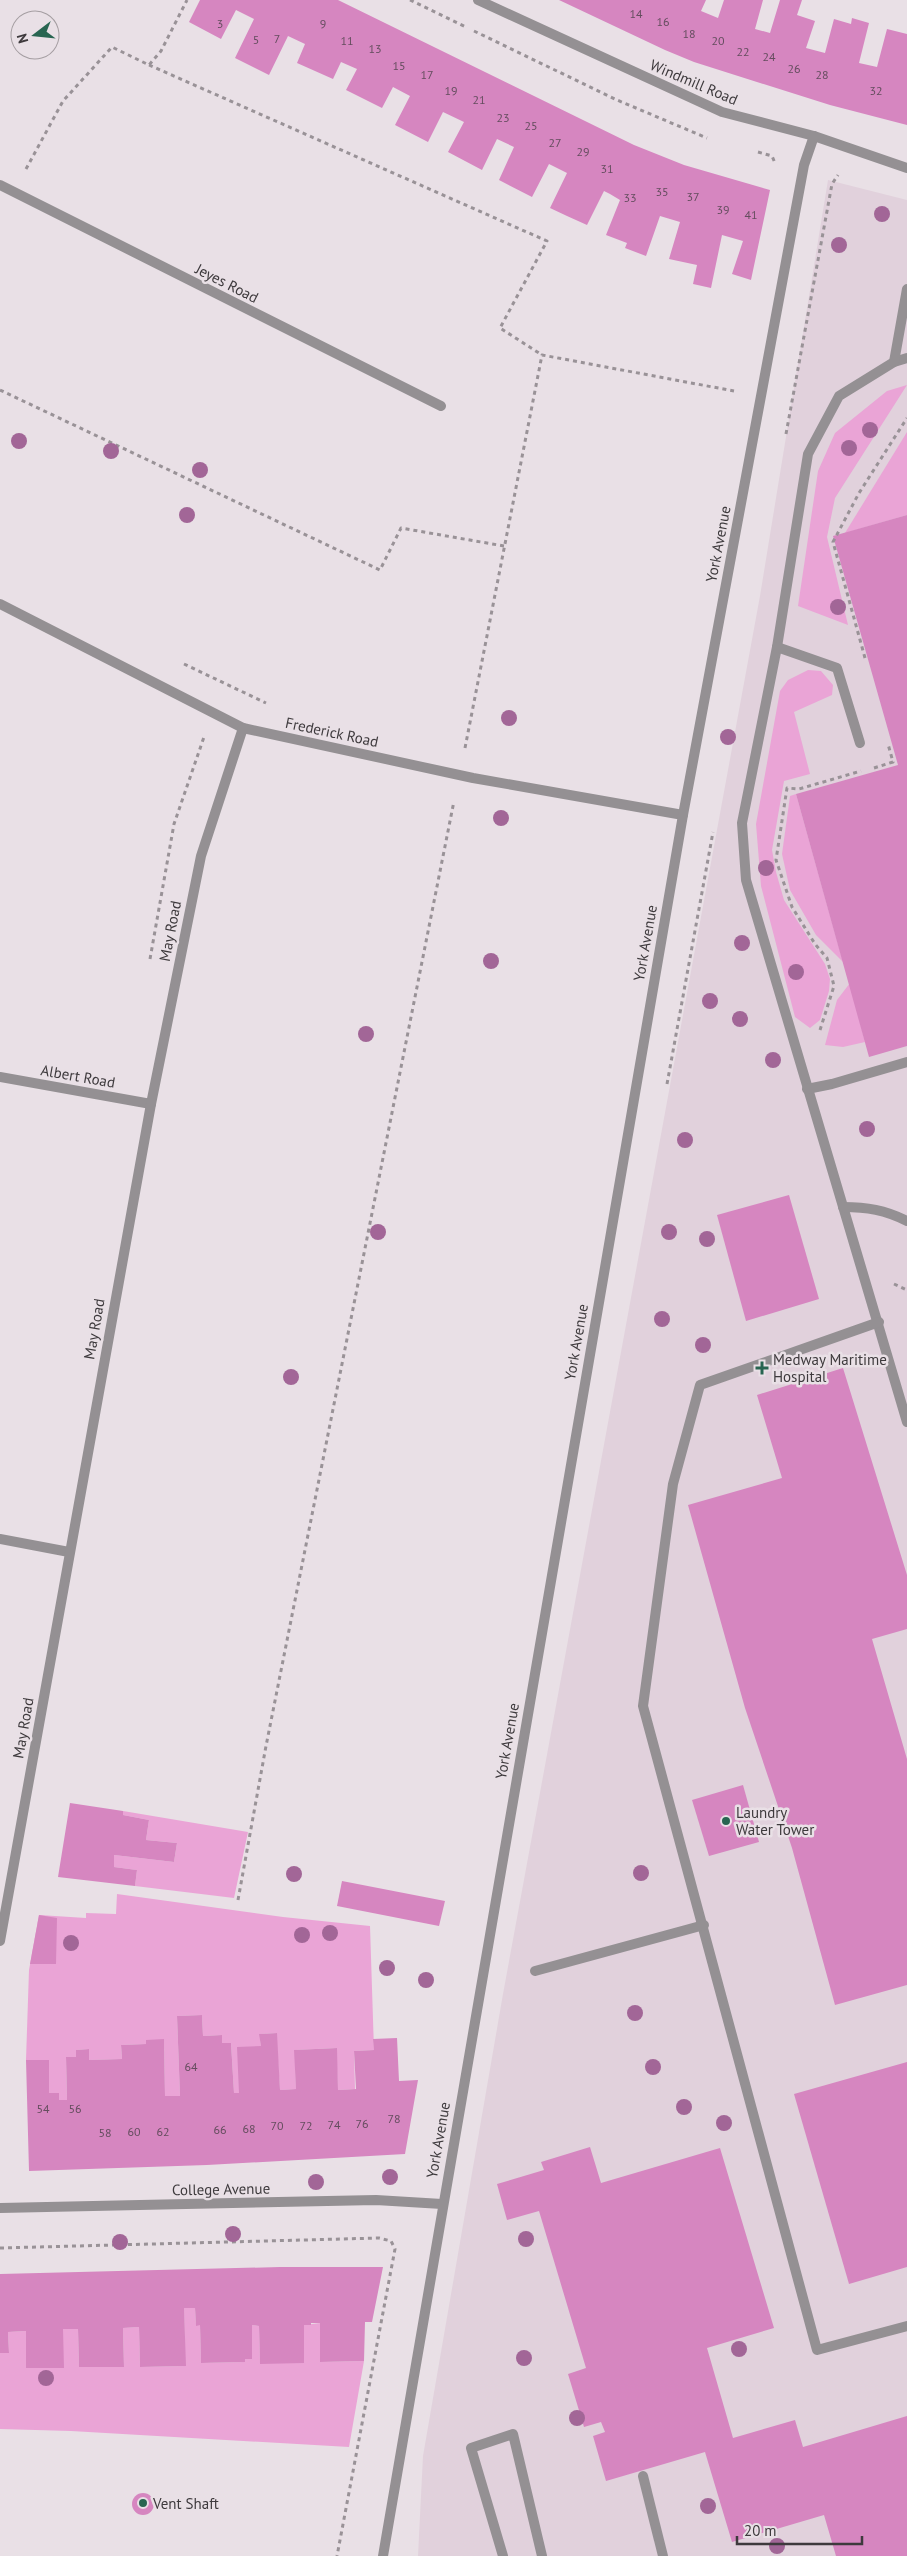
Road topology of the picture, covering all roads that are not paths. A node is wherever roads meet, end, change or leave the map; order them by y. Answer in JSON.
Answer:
{"nodes":[{"id":1,"x":478,"y":0,"type":"edge"},
{"id":2,"x":814,"y":136,"type":"junction"},
{"id":3,"x":907,"y":168,"type":"edge"},
{"id":4,"x":0,"y":185,"type":"edge"},
{"id":5,"x":907,"y":289,"type":"edge"},
{"id":6,"x":907,"y":358,"type":"edge"},
{"id":7,"x":894,"y":362,"type":"junction"},
{"id":8,"x":442,"y":406,"type":"dead end"},
{"id":9,"x":0,"y":604,"type":"edge"},
{"id":10,"x":777,"y":647,"type":"junction"},
{"id":11,"x":243,"y":728,"type":"junction"},
{"id":12,"x":860,"y":743,"type":"dead end"},
{"id":13,"x":683,"y":815,"type":"junction"},
{"id":14,"x":907,"y":1062,"type":"edge"},
{"id":15,"x":0,"y":1077,"type":"edge"},
{"id":16,"x":807,"y":1089,"type":"junction"},
{"id":17,"x":151,"y":1104,"type":"junction"},
{"id":18,"x":843,"y":1207,"type":"junction"},
{"id":19,"x":907,"y":1221,"type":"edge"},
{"id":20,"x":879,"y":1322,"type":"junction"},
{"id":21,"x":907,"y":1422,"type":"edge"},
{"id":22,"x":0,"y":1539,"type":"edge"},
{"id":23,"x":69,"y":1552,"type":"junction"},
{"id":24,"x":704,"y":1924,"type":"junction"},
{"id":25,"x":0,"y":1941,"type":"edge"},
{"id":26,"x":535,"y":1972,"type":"dead end"},
{"id":27,"x":442,"y":2204,"type":"junction"},
{"id":28,"x":0,"y":2208,"type":"edge"},
{"id":29,"x":907,"y":2326,"type":"edge"},
{"id":30,"x":643,"y":2476,"type":"dead end"},
{"id":31,"x":382,"y":2556,"type":"edge"},
{"id":32,"x":503,"y":2556,"type":"edge"},
{"id":33,"x":542,"y":2556,"type":"edge"},
{"id":34,"x":664,"y":2556,"type":"edge"}],
"edges":[{"from":1,"to":2,"type":"street","name":"Windmill Road"},
{"from":2,"to":3,"type":"street","name":"Windmill Road"},
{"from":2,"to":13,"type":"street","name":"York Avenue"},
{"from":4,"to":8,"type":"street","name":"Jeyes Road"},
{"from":5,"to":7,"type":"street"},
{"from":6,"to":7,"type":"street"},
{"from":7,"to":10,"type":"street"},
{"from":9,"to":11,"type":"street","name":"Frederick Road"},
{"from":10,"to":12,"type":"street"},
{"from":10,"to":16,"type":"street"},
{"from":11,"to":13,"type":"street","name":"Frederick Road"},
{"from":11,"to":17,"type":"street","name":"May Road"},
{"from":13,"to":27,"type":"street","name":"York Avenue"},
{"from":14,"to":16,"type":"street"},
{"from":15,"to":17,"type":"street","name":"Albert Road"},
{"from":16,"to":18,"type":"street"},
{"from":17,"to":23,"type":"street","name":"May Road"},
{"from":18,"to":19,"type":"street"},
{"from":18,"to":20,"type":"street"},
{"from":20,"to":21,"type":"street"},
{"from":20,"to":24,"type":"street"},
{"from":22,"to":23,"type":"street"},
{"from":23,"to":25,"type":"street","name":"May Road"},
{"from":24,"to":26,"type":"street"},
{"from":24,"to":29,"type":"street"},
{"from":27,"to":28,"type":"street","name":"College Avenue"},
{"from":27,"to":31,"type":"street","name":"York Avenue"},
{"from":30,"to":34,"type":"street"},
{"from":32,"to":33,"type":"street"}]}
